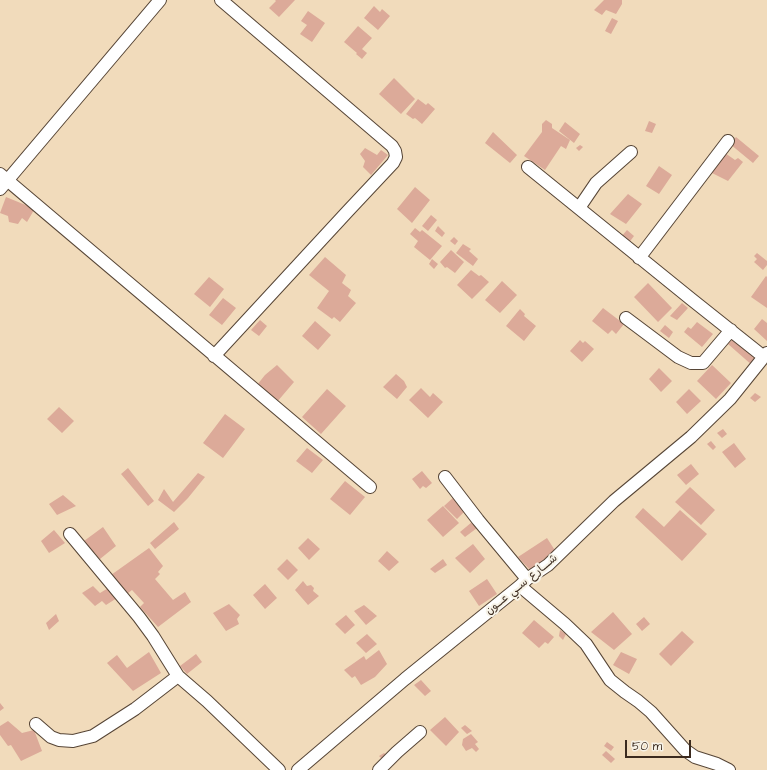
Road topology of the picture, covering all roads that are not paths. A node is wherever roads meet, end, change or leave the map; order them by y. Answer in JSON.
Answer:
{"nodes":[{"id":1,"x":160,"y":0,"type":"edge"},
{"id":2,"x":221,"y":0,"type":"edge"},
{"id":3,"x":728,"y":141,"type":"dead end"},
{"id":4,"x":631,"y":152,"type":"dead end"},
{"id":5,"x":528,"y":167,"type":"dead end"},
{"id":6,"x":3,"y":181,"type":"edge"},
{"id":7,"x":579,"y":208,"type":"junction"},
{"id":8,"x":639,"y":258,"type":"junction"},
{"id":9,"x":626,"y":318,"type":"dead end"},
{"id":10,"x":731,"y":330,"type":"junction"},
{"id":11,"x":766,"y":355,"type":"edge"},
{"id":12,"x":214,"y":356,"type":"junction"},
{"id":13,"x":444,"y":477,"type":"dead end"},
{"id":14,"x":370,"y":487,"type":"dead end"},
{"id":15,"x":70,"y":534,"type":"dead end"},
{"id":16,"x":524,"y":582,"type":"junction"},
{"id":17,"x":178,"y":676,"type":"junction"},
{"id":18,"x":36,"y":724,"type":"dead end"},
{"id":19,"x":420,"y":732,"type":"dead end"},
{"id":20,"x":709,"y":766,"type":"edge"},
{"id":21,"x":279,"y":770,"type":"edge"},
{"id":22,"x":299,"y":770,"type":"edge"},
{"id":23,"x":379,"y":770,"type":"edge"},
{"id":24,"x":729,"y":770,"type":"edge"}],
"edges":[{"from":1,"to":6,"type":"street"},
{"from":2,"to":12,"type":"street"},
{"from":3,"to":8,"type":"street"},
{"from":4,"to":7,"type":"street"},
{"from":5,"to":7,"type":"street"},
{"from":6,"to":12,"type":"street"},
{"from":7,"to":8,"type":"street"},
{"from":8,"to":10,"type":"street"},
{"from":9,"to":10,"type":"street"},
{"from":10,"to":11,"type":"street"},
{"from":11,"to":16,"type":"street","name":"شــــارع ســي عـــون"},
{"from":12,"to":14,"type":"street"},
{"from":13,"to":16,"type":"street"},
{"from":15,"to":17,"type":"street"},
{"from":16,"to":20,"type":"street"},
{"from":16,"to":22,"type":"street","name":"شــــارع ســي عـــون"},
{"from":17,"to":18,"type":"street"},
{"from":17,"to":21,"type":"street"},
{"from":19,"to":23,"type":"street"},
{"from":20,"to":24,"type":"street"}]}
